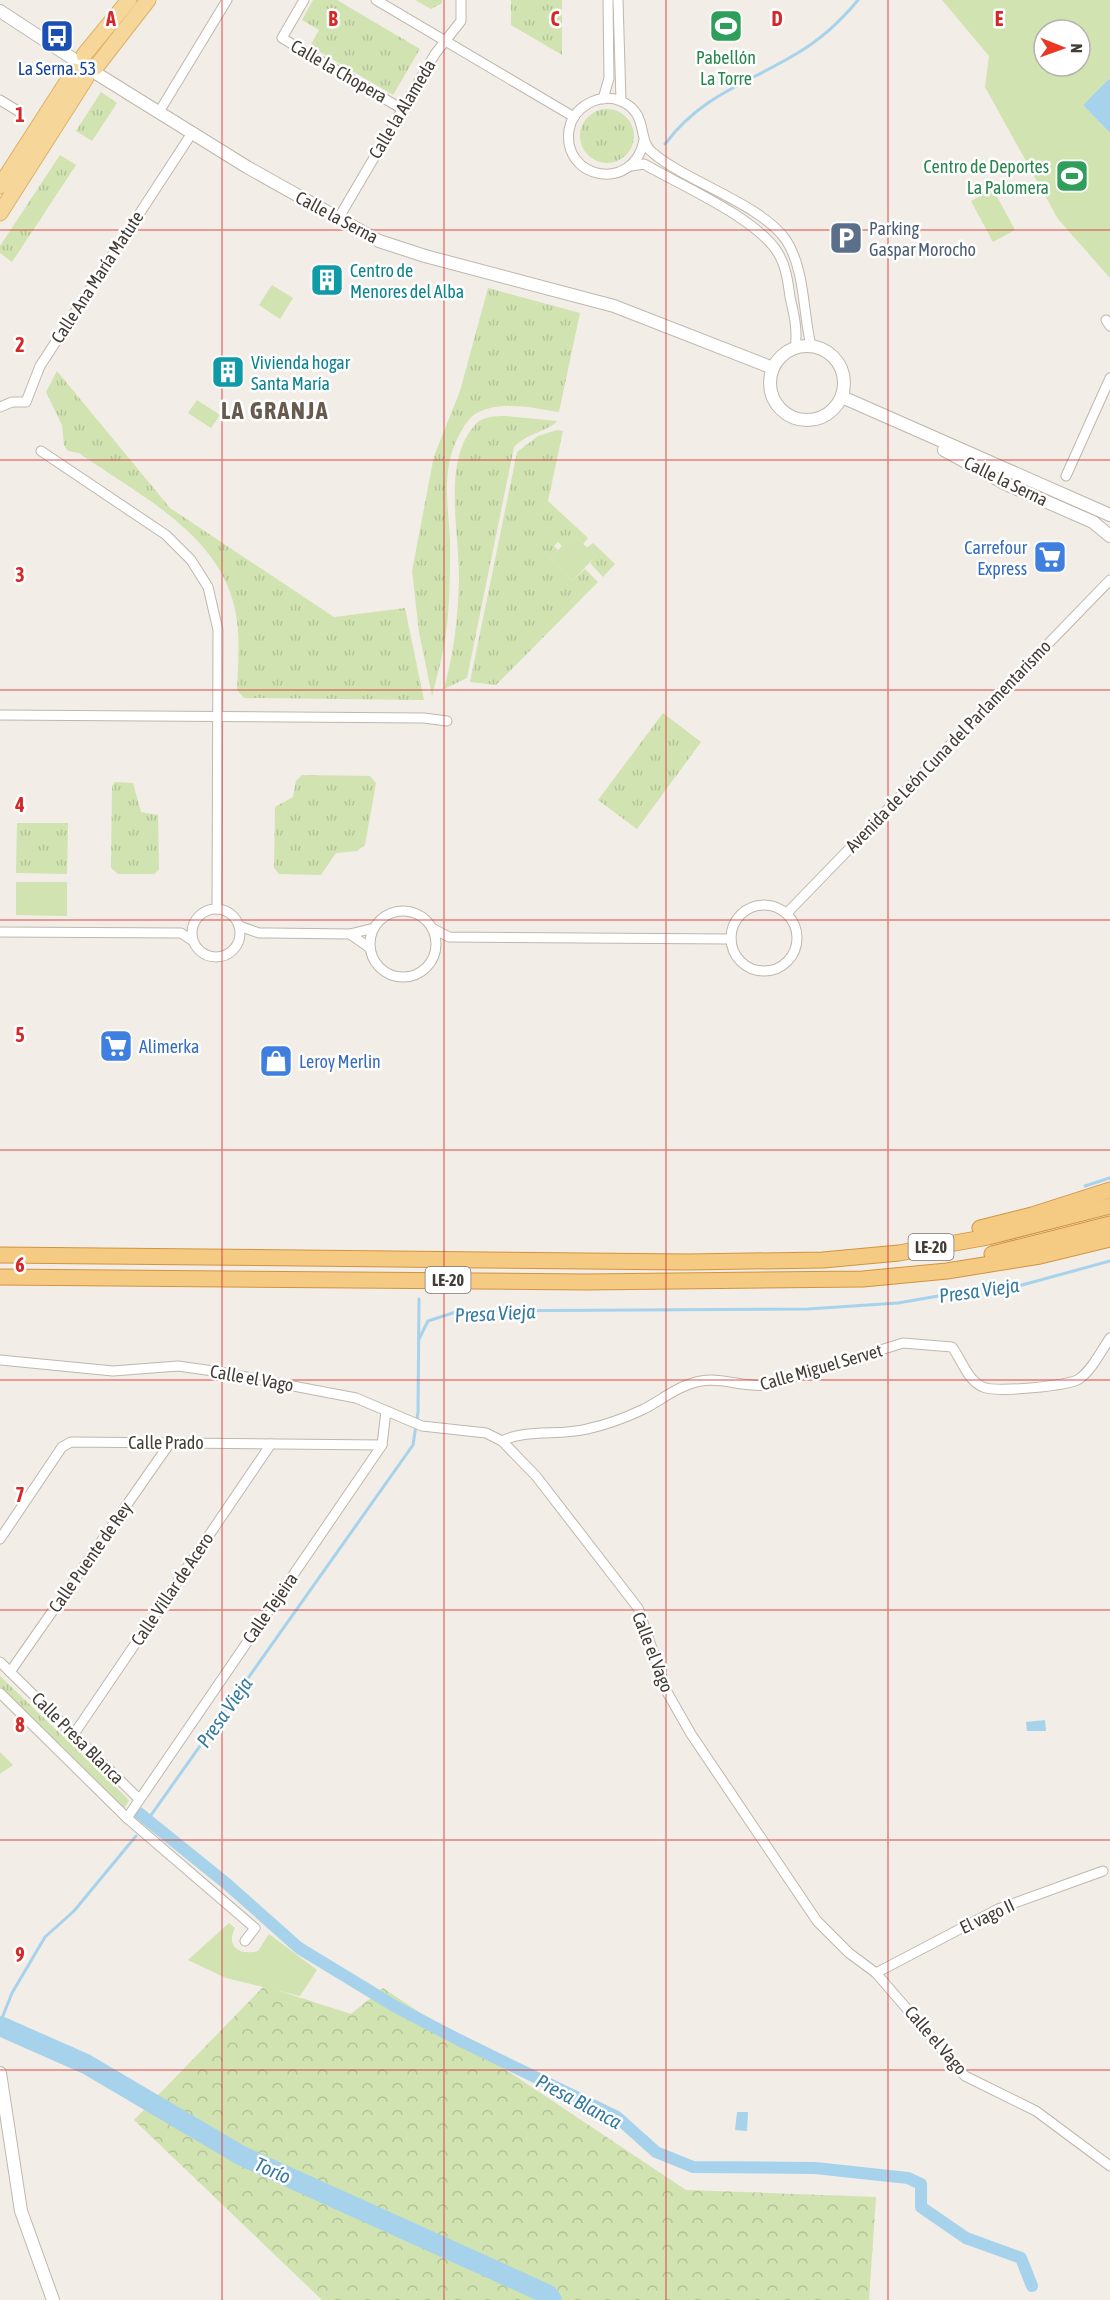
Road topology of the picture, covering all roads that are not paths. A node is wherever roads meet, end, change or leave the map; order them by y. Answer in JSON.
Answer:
{"nodes":[{"id":1,"x":129,"y":0,"type":"edge"},
{"id":2,"x":148,"y":0,"type":"edge"},
{"id":3,"x":227,"y":0,"type":"edge"},
{"id":4,"x":304,"y":0,"type":"edge"},
{"id":5,"x":376,"y":0,"type":"edge"},
{"id":6,"x":461,"y":0,"type":"edge"},
{"id":7,"x":608,"y":0,"type":"edge"},
{"id":8,"x":618,"y":0,"type":"edge"},
{"id":9,"x":0,"y":10,"type":"edge"},
{"id":10,"x":446,"y":41,"type":"junction"},
{"id":11,"x":85,"y":67,"type":"junction"},
{"id":12,"x":603,"y":99,"type":"junction"},
{"id":13,"x":0,"y":100,"type":"edge"},
{"id":14,"x":621,"y":101,"type":"junction"},
{"id":15,"x":402,"y":109,"type":"junction"},
{"id":16,"x":18,"y":111,"type":"dead end"},
{"id":17,"x":159,"y":112,"type":"junction"},
{"id":18,"x":574,"y":117,"type":"junction"},
{"id":19,"x":192,"y":133,"type":"junction"},
{"id":20,"x":644,"y":140,"type":"junction"},
{"id":21,"x":631,"y":166,"type":"junction"},
{"id":22,"x":0,"y":186,"type":"edge"},
{"id":23,"x":1,"y":211,"type":"edge"},
{"id":24,"x":338,"y":219,"type":"junction"},
{"id":25,"x":811,"y":346,"type":"junction"},
{"id":26,"x":795,"y":348,"type":"junction"},
{"id":27,"x":773,"y":368,"type":"junction"},
{"id":28,"x":1110,"y":378,"type":"edge"},
{"id":29,"x":842,"y":397,"type":"junction"},
{"id":30,"x":0,"y":407,"type":"edge"},
{"id":31,"x":902,"y":425,"type":"junction"},
{"id":32,"x":41,"y":452,"type":"dead end"},
{"id":33,"x":1066,"y":476,"type":"dead end"},
{"id":34,"x":1110,"y":515,"type":"edge"},
{"id":35,"x":1110,"y":536,"type":"edge"},
{"id":36,"x":1110,"y":580,"type":"edge"},
{"id":37,"x":0,"y":716,"type":"edge"},
{"id":38,"x":218,"y":718,"type":"junction"},
{"id":39,"x":447,"y":721,"type":"dead end"},
{"id":40,"x":217,"y":909,"type":"junction"},
{"id":41,"x":787,"y":913,"type":"junction"},
{"id":42,"x":193,"y":926,"type":"junction"},
{"id":43,"x":239,"y":926,"type":"junction"},
{"id":44,"x":374,"y":928,"type":"junction"},
{"id":45,"x":432,"y":928,"type":"junction"},
{"id":46,"x":0,"y":932,"type":"edge"},
{"id":47,"x":181,"y":933,"type":"junction"},
{"id":48,"x":259,"y":933,"type":"junction"},
{"id":49,"x":350,"y":934,"type":"junction"},
{"id":50,"x":449,"y":937,"type":"junction"},
{"id":51,"x":731,"y":939,"type":"junction"},
{"id":52,"x":239,"y":940,"type":"junction"},
{"id":53,"x":193,"y":941,"type":"junction"},
{"id":54,"x":370,"y":948,"type":"junction"},
{"id":55,"x":435,"y":948,"type":"junction"},
{"id":56,"x":1110,"y":1191,"type":"edge"},
{"id":57,"x":1110,"y":1206,"type":"edge"},
{"id":58,"x":1110,"y":1224,"type":"edge"},
{"id":59,"x":1110,"y":1239,"type":"edge"},
{"id":60,"x":0,"y":1255,"type":"edge"},
{"id":61,"x":747,"y":1262,"type":"junction"},
{"id":62,"x":0,"y":1277,"type":"edge"},
{"id":63,"x":823,"y":1278,"type":"junction"},
{"id":64,"x":1110,"y":1338,"type":"edge"},
{"id":65,"x":0,"y":1360,"type":"edge"},
{"id":66,"x":386,"y":1411,"type":"junction"},
{"id":67,"x":502,"y":1441,"type":"junction"},
{"id":68,"x":170,"y":1443,"type":"junction"},
{"id":69,"x":271,"y":1444,"type":"junction"},
{"id":70,"x":382,"y":1445,"type":"junction"},
{"id":71,"x":0,"y":1539,"type":"edge"},
{"id":72,"x":0,"y":1662,"type":"edge"},
{"id":73,"x":10,"y":1672,"type":"junction"},
{"id":74,"x":0,"y":1693,"type":"edge"},
{"id":75,"x":74,"y":1734,"type":"junction"},
{"id":76,"x":139,"y":1799,"type":"junction"},
{"id":77,"x":127,"y":1818,"type":"junction"},
{"id":78,"x":1103,"y":1871,"type":"dead end"},
{"id":79,"x":245,"y":1941,"type":"dead end"},
{"id":80,"x":876,"y":1973,"type":"junction"},
{"id":81,"x":0,"y":2073,"type":"edge"},
{"id":82,"x":1110,"y":2166,"type":"edge"},
{"id":83,"x":53,"y":2300,"type":"edge"}],
"edges":[{"from":1,"to":11,"type":"main road"},
{"from":2,"to":11,"type":"main road"},
{"from":3,"to":17,"type":"street"},
{"from":4,"to":15,"type":"street","name":"Calle la Chopera"},
{"from":5,"to":10,"type":"street"},
{"from":6,"to":10,"type":"street","name":"Calle la Alameda"},
{"from":7,"to":12,"type":"street"},
{"from":8,"to":14,"type":"street"},
{"from":9,"to":11,"type":"street","name":"Calle la Serna"},
{"from":10,"to":15,"type":"street","name":"Calle la Alameda"},
{"from":10,"to":18,"type":"street"},
{"from":11,"to":17,"type":"street","name":"Calle la Serna"},
{"from":11,"to":22,"type":"main road"},
{"from":11,"to":23,"type":"main road"},
{"from":12,"to":14,"type":"street"},
{"from":12,"to":18,"type":"street"},
{"from":13,"to":16,"type":"street"},
{"from":14,"to":20,"type":"street"},
{"from":15,"to":24,"type":"street","name":"Calle la Alameda"},
{"from":17,"to":19,"type":"street","name":"Calle la Serna"},
{"from":18,"to":21,"type":"street"},
{"from":19,"to":24,"type":"street","name":"Calle la Serna"},
{"from":19,"to":30,"type":"street","name":"Calle Ana María Matute"},
{"from":20,"to":21,"type":"street"},
{"from":20,"to":25,"type":"street"},
{"from":21,"to":26,"type":"street"},
{"from":24,"to":27,"type":"street","name":"Calle la Serna"},
{"from":25,"to":26,"type":"street"},
{"from":25,"to":29,"type":"street"},
{"from":26,"to":27,"type":"street"},
{"from":27,"to":29,"type":"street"},
{"from":28,"to":33,"type":"street"},
{"from":29,"to":31,"type":"street","name":"Calle la Serna"},
{"from":31,"to":34,"type":"street","name":"Calle la Serna"},
{"from":31,"to":35,"type":"street","name":"Calle la Serna"},
{"from":32,"to":38,"type":"street"},
{"from":36,"to":41,"type":"street","name":"Avenida de León Cuna del Parlamentarismo"},
{"from":37,"to":38,"type":"street"},
{"from":38,"to":39,"type":"street"},
{"from":38,"to":40,"type":"street"},
{"from":40,"to":42,"type":"street"},
{"from":40,"to":43,"type":"street"},
{"from":41,"to":51,"type":"street"},
{"from":41,"to":51,"type":"street"},
{"from":42,"to":47,"type":"street"},
{"from":42,"to":53,"type":"street"},
{"from":43,"to":48,"type":"street"},
{"from":43,"to":52,"type":"street"},
{"from":44,"to":45,"type":"street"},
{"from":44,"to":49,"type":"street"},
{"from":44,"to":54,"type":"street"},
{"from":45,"to":50,"type":"street"},
{"from":45,"to":55,"type":"street"},
{"from":46,"to":47,"type":"street"},
{"from":47,"to":53,"type":"street"},
{"from":48,"to":49,"type":"street"},
{"from":48,"to":52,"type":"street"},
{"from":49,"to":54,"type":"street"},
{"from":50,"to":51,"type":"street"},
{"from":50,"to":55,"type":"street"},
{"from":52,"to":53,"type":"street"},
{"from":54,"to":55,"type":"street"},
{"from":56,"to":61,"type":"highway"},
{"from":57,"to":61,"type":"highway","number":"LE-20"},
{"from":58,"to":63,"type":"highway","number":"LE-20"},
{"from":59,"to":63,"type":"highway"},
{"from":60,"to":61,"type":"highway","number":"LE-20"},
{"from":62,"to":63,"type":"highway","number":"LE-20"},
{"from":64,"to":67,"type":"street","name":"Calle Miguel Servet"},
{"from":65,"to":66,"type":"street","name":"Calle el Vago"},
{"from":66,"to":67,"type":"street","name":"Calle el Vago"},
{"from":66,"to":70,"type":"street","name":"Calle Tejeira"},
{"from":67,"to":80,"type":"street","name":"Calle el Vago"},
{"from":68,"to":69,"type":"street","name":"Calle Prado"},
{"from":68,"to":71,"type":"street","name":"Calle Prado"},
{"from":68,"to":73,"type":"street","name":"Calle Puente de Rey"},
{"from":69,"to":70,"type":"street","name":"Calle Prado"},
{"from":69,"to":75,"type":"street","name":"Calle Villar de Acero"},
{"from":70,"to":76,"type":"street","name":"Calle Tejeira"},
{"from":72,"to":73,"type":"street","name":"Calle Presa Blanca"},
{"from":73,"to":75,"type":"street","name":"Calle Presa Blanca"},
{"from":74,"to":77,"type":"street","name":"Calle Presa Blanca"},
{"from":75,"to":76,"type":"street","name":"Calle Presa Blanca"},
{"from":76,"to":77,"type":"street","name":"Calle Presa Blanca"},
{"from":77,"to":79,"type":"street","name":"Calle Presa Blanca"},
{"from":78,"to":80,"type":"street","name":"El vago II"},
{"from":80,"to":82,"type":"street","name":"Calle el Vago"},
{"from":81,"to":83,"type":"street"}]}
